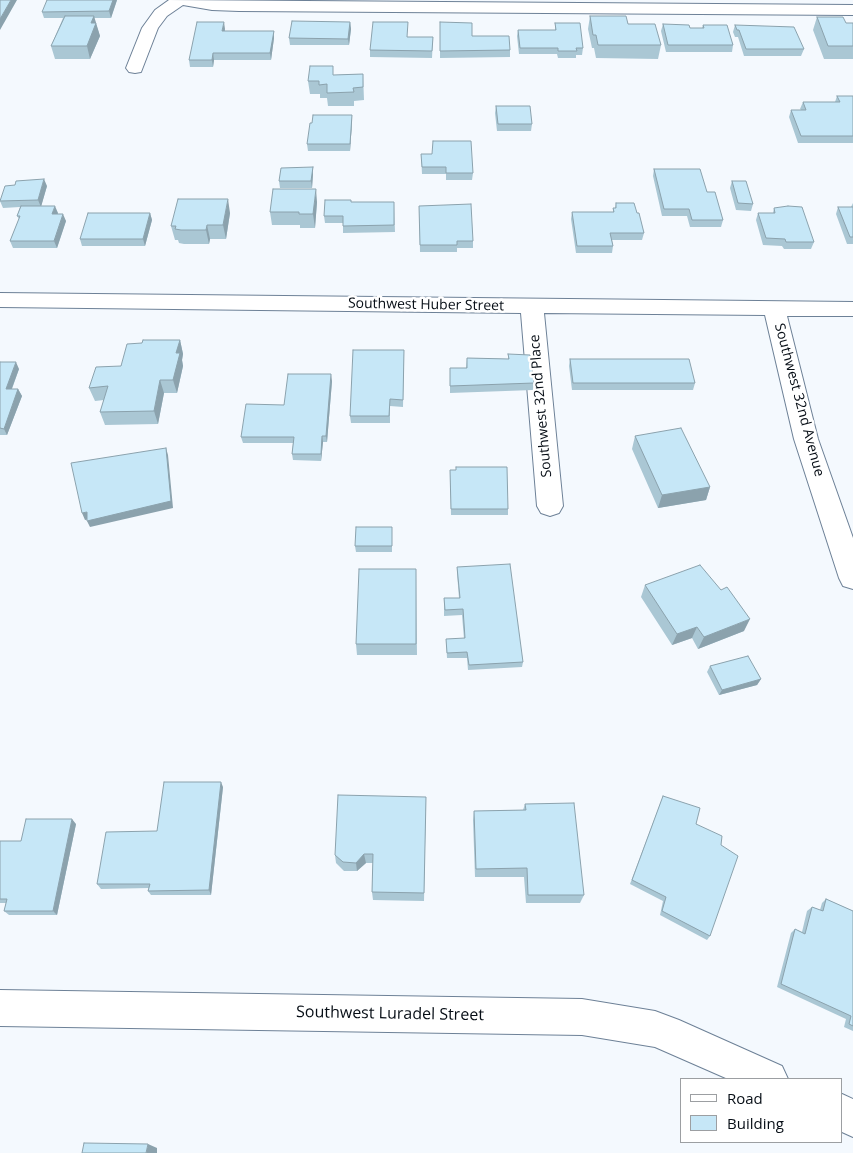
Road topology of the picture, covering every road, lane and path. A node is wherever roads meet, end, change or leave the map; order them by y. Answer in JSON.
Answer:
{"nodes":[{"id":1,"x":180,"y":0,"type":"edge"},
{"id":2,"x":645,"y":4,"type":"edge"},
{"id":3,"x":853,"y":10,"type":"edge"},
{"id":4,"x":135,"y":68,"type":"dead end"},
{"id":5,"x":0,"y":300,"type":"edge"},
{"id":6,"x":532,"y":306,"type":"junction"},
{"id":7,"x":774,"y":308,"type":"junction"},
{"id":8,"x":853,"y":309,"type":"edge"},
{"id":9,"x":550,"y":506,"type":"dead end"},
{"id":10,"x":853,"y":578,"type":"edge"},
{"id":11,"x":0,"y":1008,"type":"edge"},
{"id":12,"x":767,"y":1078,"type":"edge"}],
"edges":[{"from":1,"to":2,"type":"street"},
{"from":1,"to":4,"type":"street"},
{"from":2,"to":3,"type":"street"},
{"from":5,"to":6,"type":"street","name":"Southwest Huber Street"},
{"from":6,"to":7,"type":"street","name":"Southwest Huber Street"},
{"from":6,"to":9,"type":"street","name":"Southwest 32nd Place"},
{"from":7,"to":8,"type":"street","name":"Southwest Huber Street"},
{"from":7,"to":10,"type":"street","name":"Southwest 32nd Avenue"},
{"from":11,"to":12,"type":"street","name":"Southwest Luradel Street"}]}
